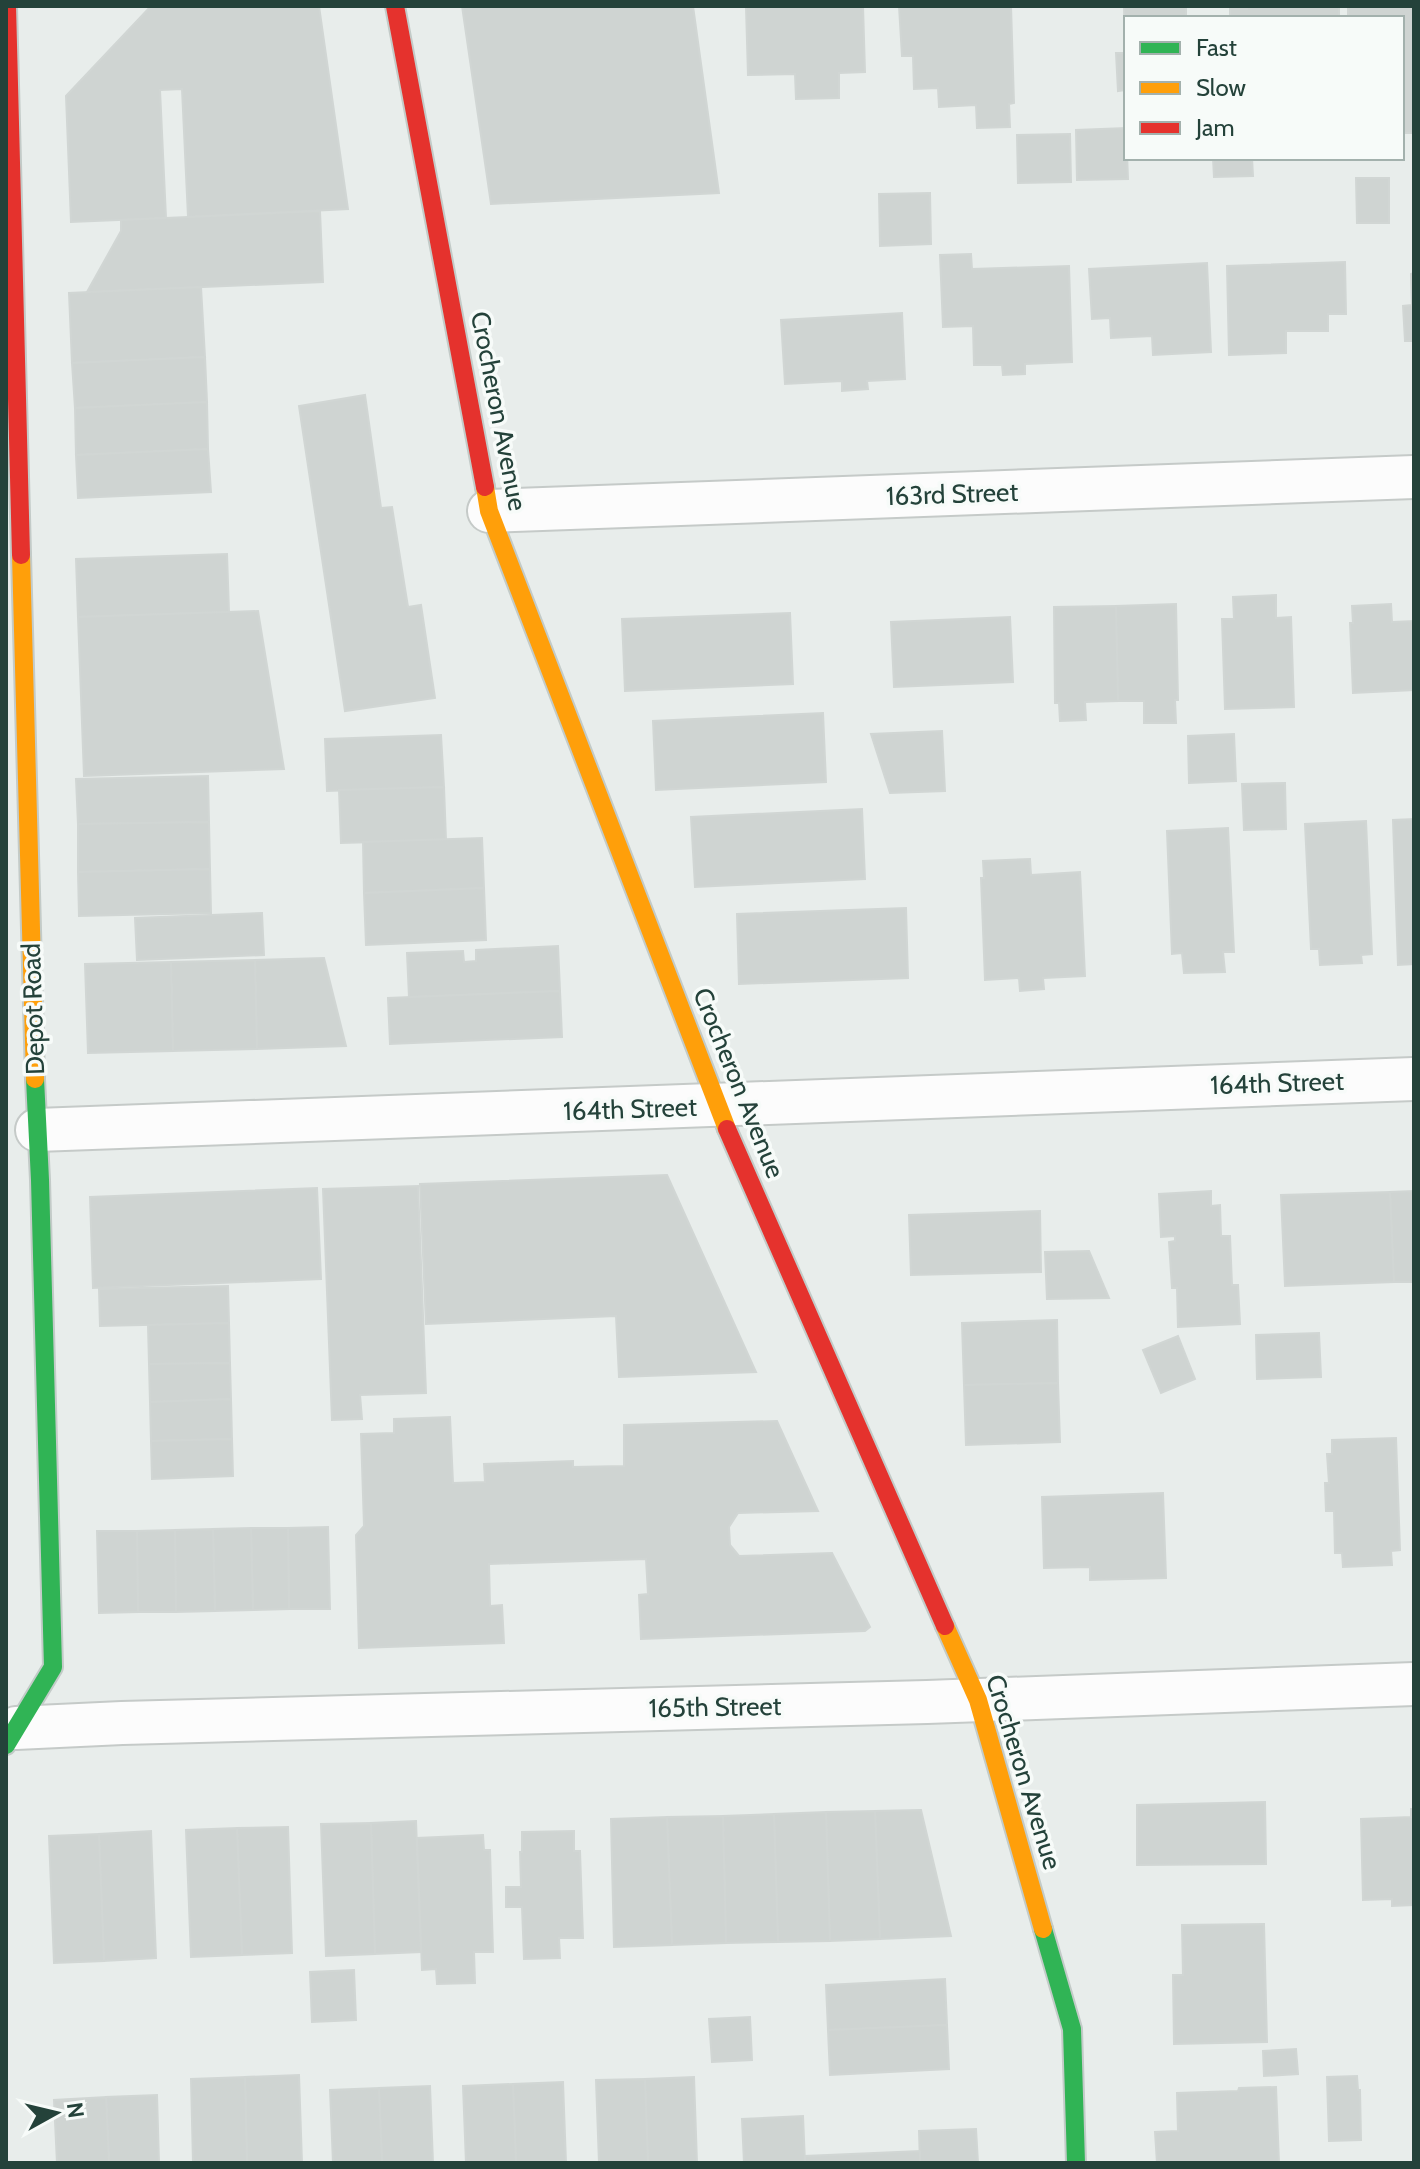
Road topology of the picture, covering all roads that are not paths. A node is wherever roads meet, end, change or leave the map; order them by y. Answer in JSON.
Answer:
{"nodes":[{"id":1,"x":7,"y":6,"type":"edge"},
{"id":2,"x":395,"y":6,"type":"edge"},
{"id":3,"x":9,"y":257,"type":"edge"},
{"id":4,"x":1414,"y":477,"type":"edge"},
{"id":5,"x":489,"y":511,"type":"junction"},
{"id":6,"x":1414,"y":1079,"type":"edge"},
{"id":7,"x":717,"y":1106,"type":"junction"},
{"id":8,"x":37,"y":1130,"type":"junction"},
{"id":9,"x":1414,"y":1684,"type":"edge"},
{"id":10,"x":978,"y":1700,"type":"junction"},
{"id":11,"x":11,"y":1737,"type":"edge"},
{"id":12,"x":1076,"y":2163,"type":"edge"}],
"edges":[{"from":1,"to":3,"type":"street","name":"Depot Road"},
{"from":2,"to":5,"type":"street","name":"Crocheron Avenue"},
{"from":3,"to":8,"type":"street","name":"Depot Road"},
{"from":4,"to":5,"type":"street","name":"163rd Street"},
{"from":5,"to":7,"type":"street","name":"Crocheron Avenue"},
{"from":6,"to":7,"type":"street","name":"164th Street"},
{"from":7,"to":8,"type":"street","name":"164th Street"},
{"from":7,"to":10,"type":"street","name":"Crocheron Avenue"},
{"from":8,"to":11,"type":"street","name":"Depot Road"},
{"from":9,"to":10,"type":"street","name":"165th Street"},
{"from":10,"to":11,"type":"street","name":"165th Street"},
{"from":10,"to":12,"type":"street","name":"Crocheron Avenue"}]}
